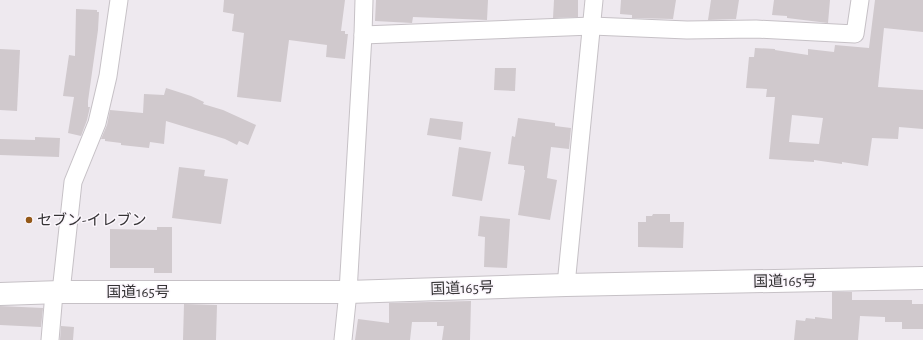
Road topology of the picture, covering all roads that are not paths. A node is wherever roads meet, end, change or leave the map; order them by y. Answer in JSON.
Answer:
{"nodes":[{"id":1,"x":119,"y":0,"type":"edge"},
{"id":2,"x":364,"y":0,"type":"edge"},
{"id":3,"x":594,"y":0,"type":"edge"},
{"id":4,"x":860,"y":0,"type":"edge"},
{"id":5,"x":592,"y":26,"type":"junction"},
{"id":6,"x":363,"y":35,"type":"junction"},
{"id":7,"x":923,"y":278,"type":"edge"},
{"id":8,"x":566,"y":285,"type":"junction"},
{"id":9,"x":58,"y":292,"type":"junction"},
{"id":10,"x":348,"y":292,"type":"junction"},
{"id":11,"x":0,"y":294,"type":"edge"},
{"id":12,"x":50,"y":340,"type":"edge"},
{"id":13,"x":343,"y":340,"type":"edge"}],
"edges":[{"from":1,"to":9,"type":"street"},
{"from":2,"to":6,"type":"street"},
{"from":3,"to":5,"type":"street"},
{"from":4,"to":5,"type":"street"},
{"from":5,"to":6,"type":"street"},
{"from":5,"to":8,"type":"street"},
{"from":6,"to":10,"type":"street"},
{"from":7,"to":8,"type":"highway","name":"国道165号"},
{"from":8,"to":10,"type":"highway","name":"国道165号"},
{"from":9,"to":10,"type":"highway","name":"国道165号"},
{"from":9,"to":11,"type":"highway","name":"国道165号"},
{"from":9,"to":12,"type":"street"},
{"from":10,"to":13,"type":"street"}]}
